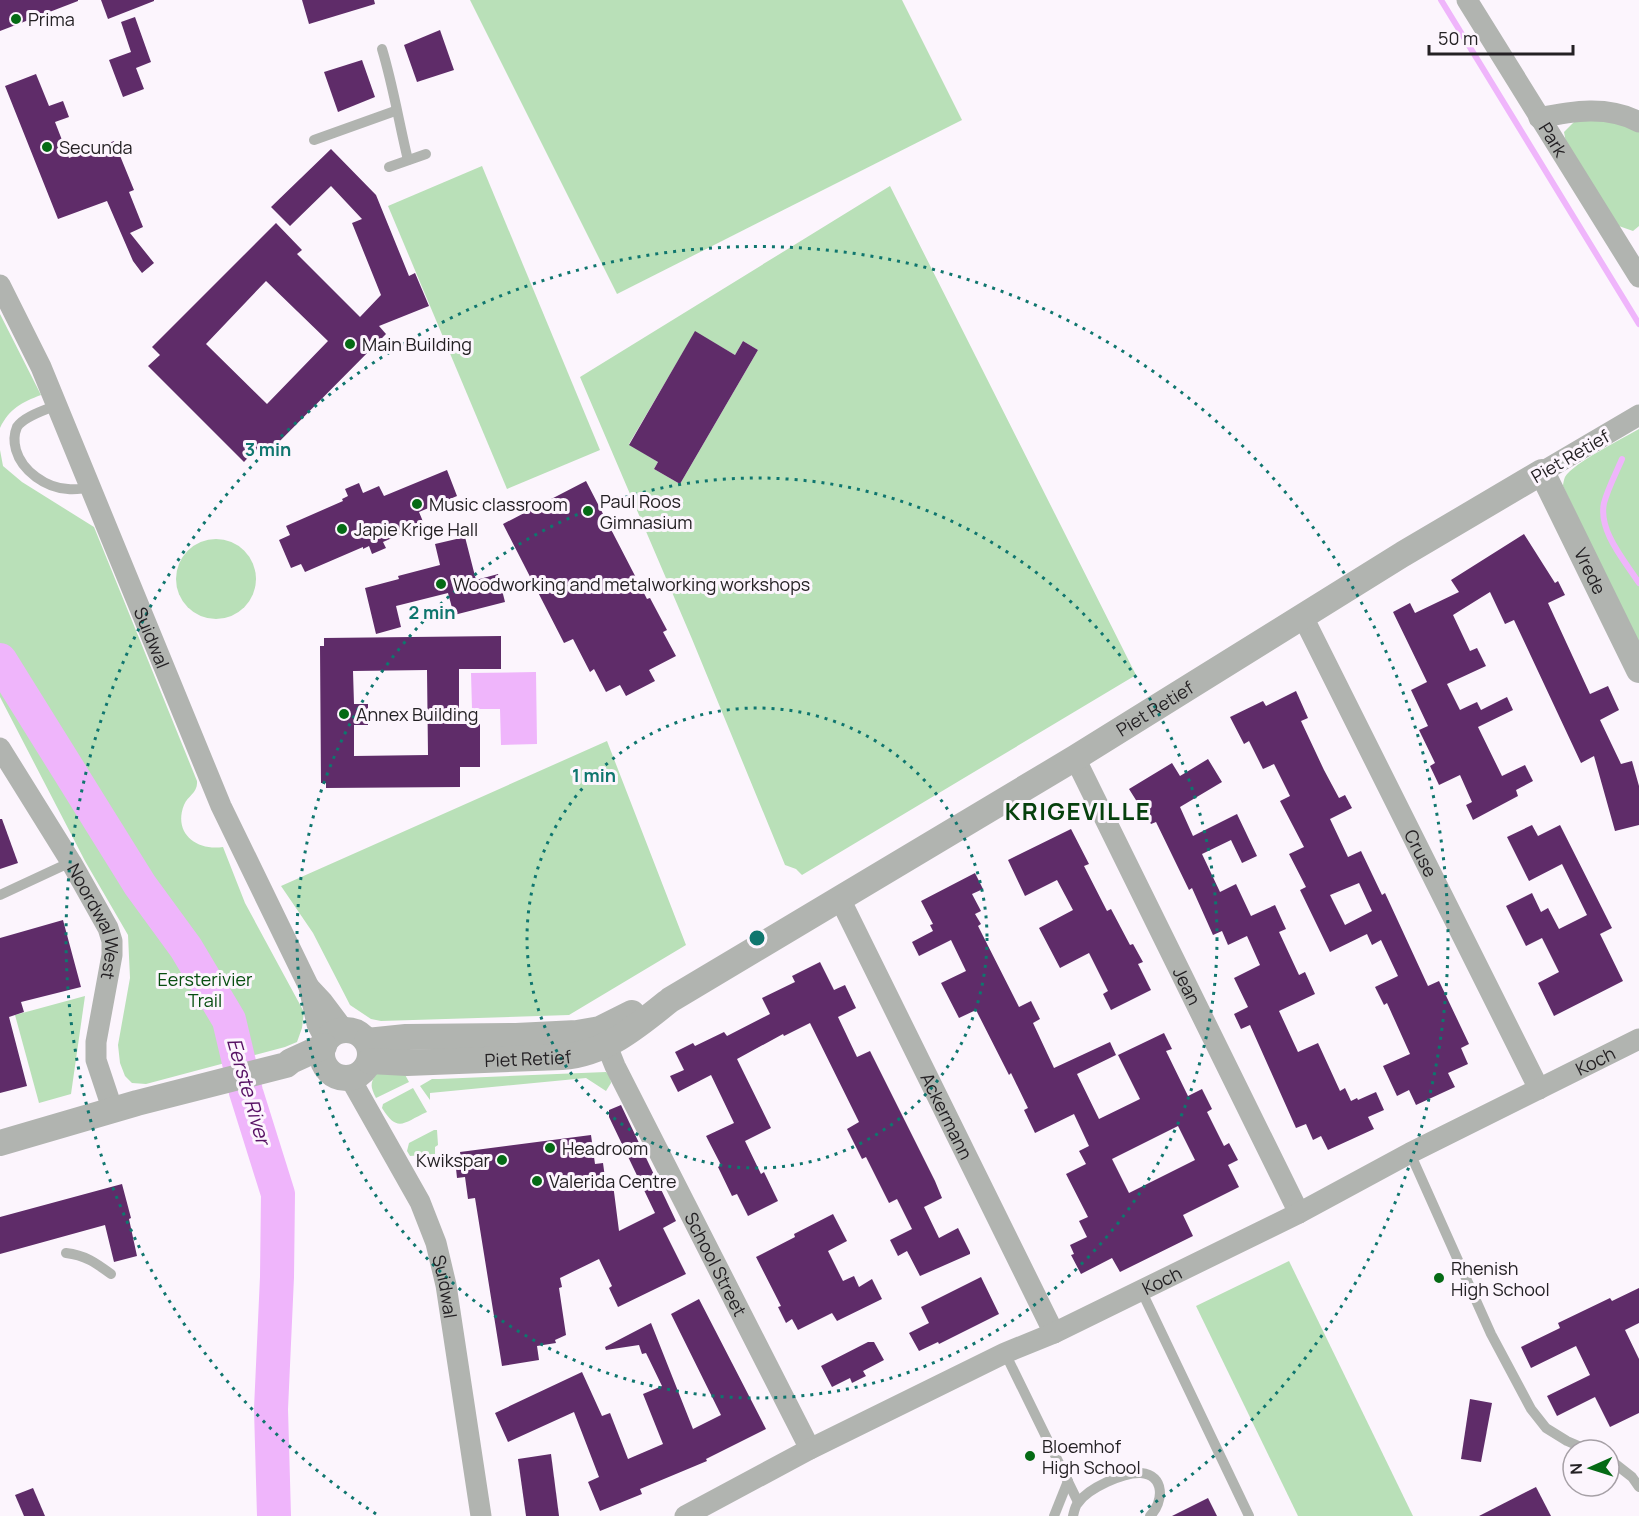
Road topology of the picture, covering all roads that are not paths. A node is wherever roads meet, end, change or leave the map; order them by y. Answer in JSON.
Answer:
{"nodes":[{"id":1,"x":1468,"y":0,"type":"edge"},
{"id":2,"x":382,"y":49,"type":"dead end"},
{"id":3,"x":396,"y":111,"type":"junction"},
{"id":4,"x":1539,"y":118,"type":"junction"},
{"id":5,"x":1639,"y":122,"type":"edge"},
{"id":6,"x":314,"y":140,"type":"dead end"},
{"id":7,"x":426,"y":154,"type":"dead end"},
{"id":8,"x":408,"y":160,"type":"junction"},
{"id":9,"x":390,"y":167,"type":"dead end"},
{"id":10,"x":1636,"y":260,"type":"edge"},
{"id":11,"x":0,"y":285,"type":"edge"},
{"id":12,"x":57,"y":405,"type":"junction"},
{"id":13,"x":1639,"y":415,"type":"edge"},
{"id":14,"x":1542,"y":472,"type":"junction"},
{"id":15,"x":92,"y":488,"type":"junction"},
{"id":16,"x":1303,"y":617,"type":"junction"},
{"id":17,"x":1639,"y":670,"type":"edge"},
{"id":18,"x":0,"y":748,"type":"edge"},
{"id":19,"x":1075,"y":758,"type":"junction"},
{"id":20,"x":71,"y":862,"type":"junction"},
{"id":21,"x":0,"y":895,"type":"edge"},
{"id":22,"x":840,"y":899,"type":"junction"},
{"id":23,"x":603,"y":1037,"type":"junction"},
{"id":24,"x":1639,"y":1039,"type":"edge"},
{"id":25,"x":368,"y":1051,"type":"junction"},
{"id":26,"x":334,"y":1053,"type":"junction"},
{"id":27,"x":1539,"y":1089,"type":"junction"},
{"id":28,"x":113,"y":1111,"type":"junction"},
{"id":29,"x":0,"y":1143,"type":"edge"},
{"id":30,"x":1410,"y":1153,"type":"junction"},
{"id":31,"x":1299,"y":1213,"type":"junction"},
{"id":32,"x":66,"y":1253,"type":"dead end"},
{"id":33,"x":111,"y":1274,"type":"dead end"},
{"id":34,"x":1141,"y":1290,"type":"junction"},
{"id":35,"x":1054,"y":1333,"type":"junction"},
{"id":36,"x":1005,"y":1353,"type":"junction"},
{"id":37,"x":1562,"y":1438,"type":"edge"},
{"id":38,"x":810,"y":1449,"type":"junction"},
{"id":39,"x":1621,"y":1468,"type":"edge"},
{"id":40,"x":1068,"y":1481,"type":"junction"},
{"id":41,"x":1639,"y":1487,"type":"edge"},
{"id":42,"x":1078,"y":1502,"type":"junction"},
{"id":43,"x":481,"y":1516,"type":"edge"},
{"id":44,"x":685,"y":1516,"type":"edge"},
{"id":45,"x":1054,"y":1516,"type":"edge"},
{"id":46,"x":1073,"y":1516,"type":"edge"},
{"id":47,"x":1150,"y":1516,"type":"edge"},
{"id":48,"x":1249,"y":1516,"type":"edge"}],
"edges":[{"from":1,"to":4,"type":"street","name":"Park"},
{"from":2,"to":3,"type":"lane"},
{"from":3,"to":6,"type":"lane"},
{"from":3,"to":8,"type":"lane"},
{"from":4,"to":5,"type":"street"},
{"from":4,"to":10,"type":"street","name":"Park"},
{"from":7,"to":8,"type":"lane"},
{"from":8,"to":9,"type":"lane"},
{"from":11,"to":12,"type":"street","name":"Suidwal"},
{"from":12,"to":15,"type":"street","name":"Suidwal"},
{"from":12,"to":15,"type":"lane"},
{"from":13,"to":14,"type":"street","name":"Piet Retief"},
{"from":14,"to":16,"type":"street","name":"Piet Retief"},
{"from":14,"to":17,"type":"street","name":"Vrede"},
{"from":15,"to":26,"type":"street","name":"Suidwal"},
{"from":16,"to":19,"type":"street","name":"Piet Retief"},
{"from":16,"to":27,"type":"street","name":"Cruse"},
{"from":18,"to":20,"type":"street","name":"Noordwal West"},
{"from":19,"to":22,"type":"street","name":"Piet Retief"},
{"from":19,"to":31,"type":"street","name":"Jean"},
{"from":20,"to":21,"type":"lane"},
{"from":20,"to":28,"type":"street","name":"Noordwal West"},
{"from":22,"to":23,"type":"street","name":"Piet Retief"},
{"from":22,"to":35,"type":"street","name":"Ackermann"},
{"from":23,"to":25,"type":"street","name":"Piet Retief"},
{"from":23,"to":38,"type":"street","name":"School Street"},
{"from":24,"to":27,"type":"street","name":"Koch"},
{"from":25,"to":26,"type":"street"},
{"from":25,"to":26,"type":"street"},
{"from":26,"to":28,"type":"street"},
{"from":26,"to":43,"type":"street","name":"Suidwal"},
{"from":27,"to":30,"type":"street","name":"Koch"},
{"from":28,"to":29,"type":"street"},
{"from":30,"to":31,"type":"street","name":"Koch"},
{"from":30,"to":37,"type":"lane"},
{"from":31,"to":34,"type":"street","name":"Koch"},
{"from":32,"to":33,"type":"lane"},
{"from":34,"to":35,"type":"street","name":"Koch"},
{"from":34,"to":48,"type":"lane"},
{"from":35,"to":36,"type":"street","name":"Koch"},
{"from":36,"to":38,"type":"street","name":"Koch"},
{"from":36,"to":40,"type":"lane"},
{"from":38,"to":44,"type":"street","name":"Koch"},
{"from":39,"to":41,"type":"lane"},
{"from":40,"to":42,"type":"lane"},
{"from":40,"to":45,"type":"lane"},
{"from":42,"to":46,"type":"lane"},
{"from":42,"to":47,"type":"lane"}]}
